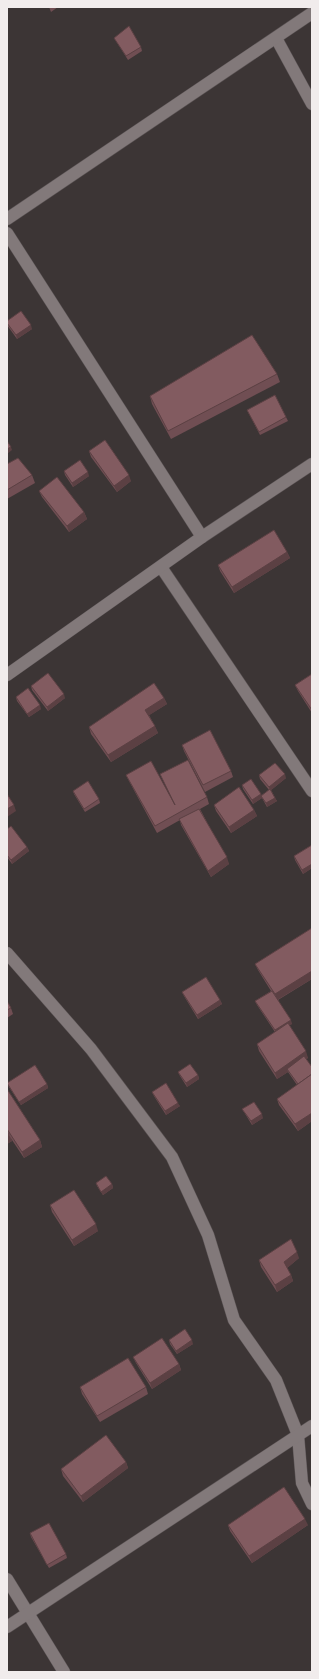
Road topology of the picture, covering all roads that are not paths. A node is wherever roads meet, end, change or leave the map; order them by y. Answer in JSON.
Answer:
{"nodes":[{"id":1,"x":312,"y":13,"type":"edge"},
{"id":2,"x":276,"y":38,"type":"junction"},
{"id":3,"x":312,"y":104,"type":"edge"},
{"id":4,"x":7,"y":219,"type":"edge"},
{"id":5,"x":7,"y":233,"type":"edge"},
{"id":6,"x":312,"y":464,"type":"edge"},
{"id":7,"x":202,"y":537,"type":"junction"},
{"id":8,"x":161,"y":567,"type":"junction"},
{"id":9,"x":7,"y":675,"type":"edge"},
{"id":10,"x":312,"y":791,"type":"edge"},
{"id":11,"x":7,"y":953,"type":"edge"},
{"id":12,"x":312,"y":1426,"type":"edge"},
{"id":13,"x":298,"y":1435,"type":"junction"},
{"id":14,"x":312,"y":1504,"type":"edge"},
{"id":15,"x":7,"y":1579,"type":"edge"},
{"id":16,"x":29,"y":1613,"type":"junction"},
{"id":17,"x":7,"y":1627,"type":"edge"},
{"id":18,"x":64,"y":1672,"type":"edge"}],
"edges":[{"from":1,"to":2,"type":"street"},
{"from":2,"to":3,"type":"street"},
{"from":2,"to":4,"type":"street"},
{"from":5,"to":7,"type":"street"},
{"from":6,"to":7,"type":"street"},
{"from":7,"to":8,"type":"street"},
{"from":8,"to":9,"type":"street"},
{"from":8,"to":10,"type":"street"},
{"from":11,"to":13,"type":"street"},
{"from":12,"to":13,"type":"street"},
{"from":13,"to":14,"type":"street"},
{"from":13,"to":16,"type":"street"},
{"from":15,"to":16,"type":"street"},
{"from":16,"to":17,"type":"street"},
{"from":16,"to":18,"type":"street"}]}
